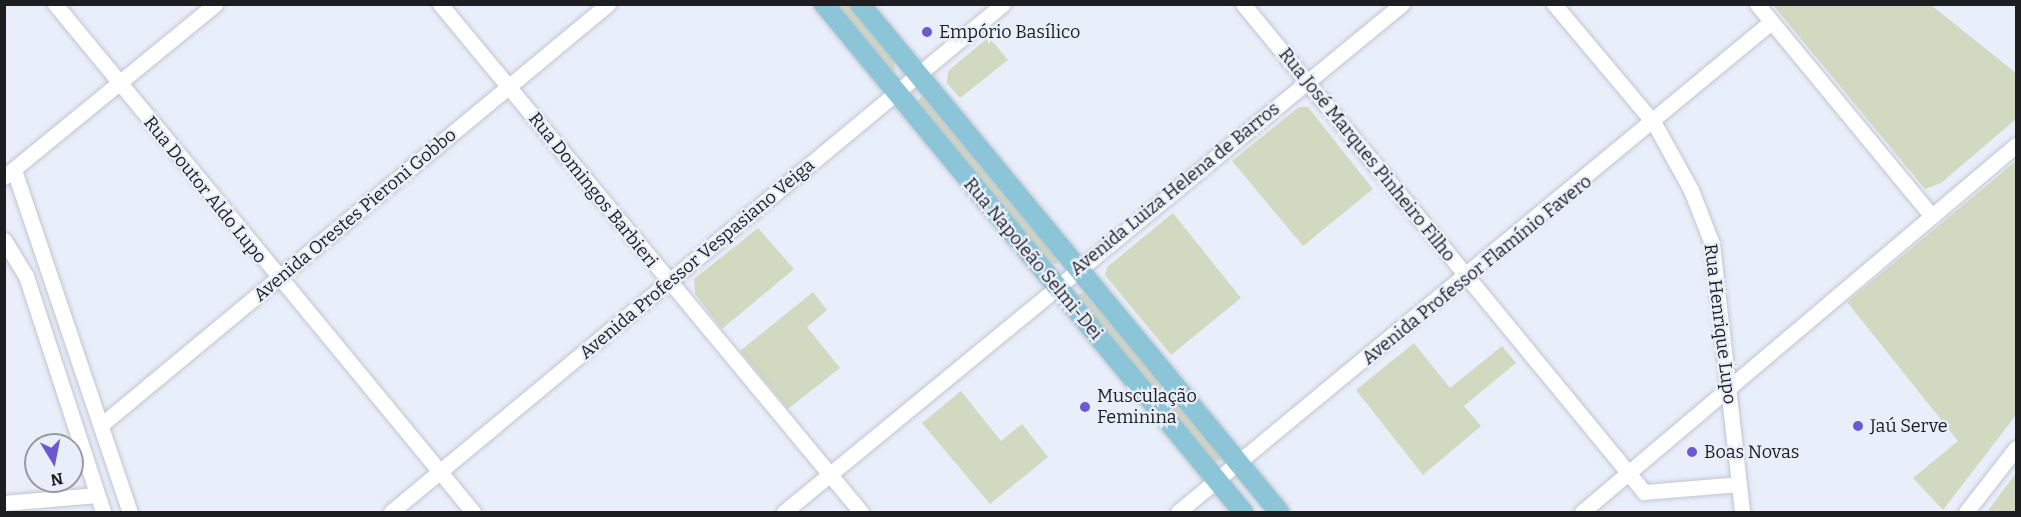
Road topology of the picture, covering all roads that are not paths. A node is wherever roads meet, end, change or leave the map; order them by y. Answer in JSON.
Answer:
{"nodes":[{"id":1,"x":55,"y":4,"type":"edge"},
{"id":2,"x":215,"y":4,"type":"edge"},
{"id":3,"x":440,"y":4,"type":"edge"},
{"id":4,"x":608,"y":4,"type":"edge"},
{"id":5,"x":824,"y":4,"type":"edge"},
{"id":6,"x":860,"y":4,"type":"edge"},
{"id":7,"x":1003,"y":4,"type":"edge"},
{"id":8,"x":1243,"y":4,"type":"edge"},
{"id":9,"x":1402,"y":4,"type":"edge"},
{"id":10,"x":1554,"y":4,"type":"edge"},
{"id":11,"x":1757,"y":4,"type":"edge"},
{"id":12,"x":1771,"y":22,"type":"junction"},
{"id":13,"x":919,"y":74,"type":"junction"},
{"id":14,"x":1307,"y":82,"type":"junction"},
{"id":15,"x":119,"y":85,"type":"junction"},
{"id":16,"x":509,"y":87,"type":"junction"},
{"id":17,"x":897,"y":94,"type":"junction"},
{"id":18,"x":1654,"y":123,"type":"junction"},
{"id":19,"x":2016,"y":145,"type":"edge"},
{"id":20,"x":9,"y":174,"type":"edge"},
{"id":21,"x":1932,"y":216,"type":"junction"},
{"id":22,"x":4,"y":240,"type":"edge"},
{"id":23,"x":1077,"y":269,"type":"junction"},
{"id":24,"x":278,"y":278,"type":"junction"},
{"id":25,"x":1468,"y":278,"type":"junction"},
{"id":26,"x":669,"y":282,"type":"junction"},
{"id":27,"x":1056,"y":286,"type":"junction"},
{"id":28,"x":1728,"y":390,"type":"junction"},
{"id":29,"x":101,"y":425,"type":"junction"},
{"id":30,"x":2016,"y":448,"type":"edge"},
{"id":31,"x":1239,"y":464,"type":"junction"},
{"id":32,"x":439,"y":471,"type":"junction"},
{"id":33,"x":1629,"y":473,"type":"junction"},
{"id":34,"x":830,"y":475,"type":"junction"},
{"id":35,"x":1216,"y":482,"type":"junction"},
{"id":36,"x":1739,"y":484,"type":"junction"},
{"id":37,"x":97,"y":495,"type":"junction"},
{"id":38,"x":4,"y":503,"type":"edge"},
{"id":39,"x":103,"y":513,"type":"edge"},
{"id":40,"x":130,"y":513,"type":"edge"},
{"id":41,"x":391,"y":513,"type":"edge"},
{"id":42,"x":473,"y":513,"type":"edge"},
{"id":43,"x":784,"y":513,"type":"edge"},
{"id":44,"x":861,"y":513,"type":"edge"},
{"id":45,"x":1178,"y":513,"type":"edge"},
{"id":46,"x":1243,"y":513,"type":"edge"},
{"id":47,"x":1279,"y":513,"type":"edge"},
{"id":48,"x":1582,"y":513,"type":"edge"},
{"id":49,"x":1742,"y":513,"type":"edge"},
{"id":50,"x":1966,"y":513,"type":"edge"}],
"edges":[{"from":1,"to":15,"type":"street","name":"Rua Doutor Aldo Lupo"},
{"from":2,"to":15,"type":"street"},
{"from":3,"to":16,"type":"street","name":"Rua Domingos Barbieri"},
{"from":4,"to":16,"type":"street","name":"Avenida Orestes Pieroni Gobbo"},
{"from":5,"to":17,"type":"main road","name":"Rua Napoleão Selmi-Dei"},
{"from":6,"to":13,"type":"main road","name":"Rua Napoleão Selmi-Dei"},
{"from":7,"to":13,"type":"street","name":"Avenida Professor Vespasiano Veiga"},
{"from":8,"to":14,"type":"street","name":"Rua José Marques Pinheiro Filho"},
{"from":9,"to":14,"type":"street","name":"Avenida Luiza Helena de Barros"},
{"from":10,"to":18,"type":"street","name":"Rua Henrique Lupo"},
{"from":11,"to":12,"type":"street"},
{"from":12,"to":18,"type":"street","name":"Avenida Professor Flamínio Favero"},
{"from":12,"to":21,"type":"street"},
{"from":13,"to":17,"type":"street","name":"Avenida Professor Vespasiano Veiga"},
{"from":13,"to":23,"type":"main road","name":"Rua Napoleão Selmi-Dei"},
{"from":14,"to":23,"type":"street","name":"Avenida Luiza Helena de Barros"},
{"from":14,"to":25,"type":"street","name":"Rua José Marques Pinheiro Filho"},
{"from":15,"to":20,"type":"street"},
{"from":15,"to":24,"type":"street","name":"Rua Doutor Aldo Lupo"},
{"from":16,"to":24,"type":"street","name":"Avenida Orestes Pieroni Gobbo"},
{"from":16,"to":26,"type":"street","name":"Rua Domingos Barbieri"},
{"from":17,"to":26,"type":"street","name":"Avenida Professor Vespasiano Veiga"},
{"from":17,"to":27,"type":"main road","name":"Rua Napoleão Selmi-Dei"},
{"from":18,"to":25,"type":"street","name":"Avenida Professor Flamínio Favero"},
{"from":18,"to":28,"type":"street","name":"Rua Henrique Lupo"},
{"from":19,"to":21,"type":"street"},
{"from":20,"to":29,"type":"street"},
{"from":21,"to":28,"type":"street"},
{"from":22,"to":37,"type":"street"},
{"from":23,"to":27,"type":"street","name":"Avenida Luiza Helena de Barros"},
{"from":23,"to":31,"type":"main road","name":"Rua Napoleão Selmi-Dei"},
{"from":24,"to":29,"type":"street","name":"Avenida Orestes Pieroni Gobbo"},
{"from":24,"to":32,"type":"street","name":"Rua Doutor Aldo Lupo"},
{"from":25,"to":31,"type":"street","name":"Avenida Professor Flamínio Favero"},
{"from":25,"to":33,"type":"street","name":"Rua José Marques Pinheiro Filho"},
{"from":26,"to":32,"type":"street","name":"Avenida Professor Vespasiano Veiga"},
{"from":26,"to":34,"type":"street","name":"Rua Domingos Barbieri"},
{"from":27,"to":34,"type":"street","name":"Avenida Luiza Helena de Barros"},
{"from":27,"to":35,"type":"main road","name":"Rua Napoleão Selmi-Dei"},
{"from":28,"to":33,"type":"street"},
{"from":28,"to":36,"type":"street","name":"Rua Henrique Lupo"},
{"from":29,"to":40,"type":"street"},
{"from":30,"to":50,"type":"street"},
{"from":31,"to":35,"type":"street","name":"Avenida Professor Flamínio Favero"},
{"from":31,"to":47,"type":"main road","name":"Rua Napoleão Selmi-Dei"},
{"from":32,"to":41,"type":"street","name":"Avenida Professor Vespasiano Veiga"},
{"from":32,"to":42,"type":"street","name":"Rua Doutor Aldo Lupo"},
{"from":33,"to":36,"type":"street","name":"Rua José Marques Pinheiro Filho"},
{"from":33,"to":48,"type":"street"},
{"from":34,"to":43,"type":"street","name":"Avenida Luiza Helena de Barros"},
{"from":34,"to":44,"type":"street","name":"Rua Domingos Barbieri"},
{"from":35,"to":45,"type":"street","name":"Avenida Professor Flamínio Favero"},
{"from":35,"to":46,"type":"main road","name":"Rua Napoleão Selmi-Dei"},
{"from":36,"to":49,"type":"street","name":"Rua Henrique Lupo"},
{"from":37,"to":38,"type":"street"},
{"from":37,"to":39,"type":"street"}]}
